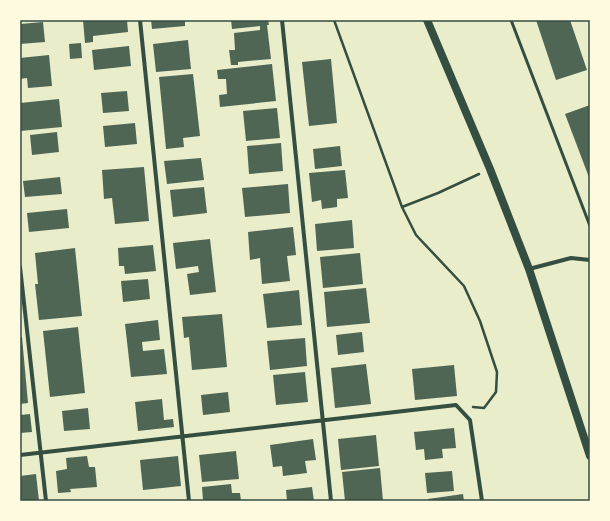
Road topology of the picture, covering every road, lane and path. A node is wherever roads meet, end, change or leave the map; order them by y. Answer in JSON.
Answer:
{"nodes":[{"id":1,"x":140,"y":20,"type":"edge"},
{"id":2,"x":282,"y":20,"type":"edge"},
{"id":3,"x":334,"y":20,"type":"edge"},
{"id":4,"x":427,"y":20,"type":"edge"},
{"id":5,"x":511,"y":20,"type":"edge"},
{"id":6,"x":490,"y":169,"type":"junction"},
{"id":7,"x":402,"y":207,"type":"junction"},
{"id":8,"x":590,"y":226,"type":"edge"},
{"id":9,"x":590,"y":260,"type":"edge"},
{"id":10,"x":20,"y":267,"type":"edge"},
{"id":11,"x":529,"y":269,"type":"junction"},
{"id":12,"x":456,"y":405,"type":"junction"},
{"id":13,"x":323,"y":420,"type":"junction"},
{"id":14,"x":182,"y":436,"type":"junction"},
{"id":15,"x":41,"y":452,"type":"junction"},
{"id":16,"x":20,"y":455,"type":"edge"},
{"id":17,"x":590,"y":456,"type":"edge"},
{"id":18,"x":46,"y":501,"type":"edge"},
{"id":19,"x":189,"y":501,"type":"edge"},
{"id":20,"x":331,"y":501,"type":"edge"},
{"id":21,"x":482,"y":501,"type":"edge"}],
"edges":[{"from":1,"to":14,"type":"street"},
{"from":2,"to":13,"type":"street"},
{"from":3,"to":7,"type":"path"},
{"from":4,"to":6,"type":"main road"},
{"from":5,"to":8,"type":"lane"},
{"from":6,"to":7,"type":"path"},
{"from":6,"to":11,"type":"main road"},
{"from":7,"to":12,"type":"path"},
{"from":9,"to":11,"type":"street"},
{"from":10,"to":15,"type":"street"},
{"from":11,"to":17,"type":"main road"},
{"from":12,"to":13,"type":"street"},
{"from":12,"to":21,"type":"street"},
{"from":13,"to":14,"type":"street"},
{"from":13,"to":20,"type":"street"},
{"from":14,"to":15,"type":"street"},
{"from":14,"to":19,"type":"street"},
{"from":15,"to":16,"type":"street"},
{"from":15,"to":18,"type":"street"}]}
